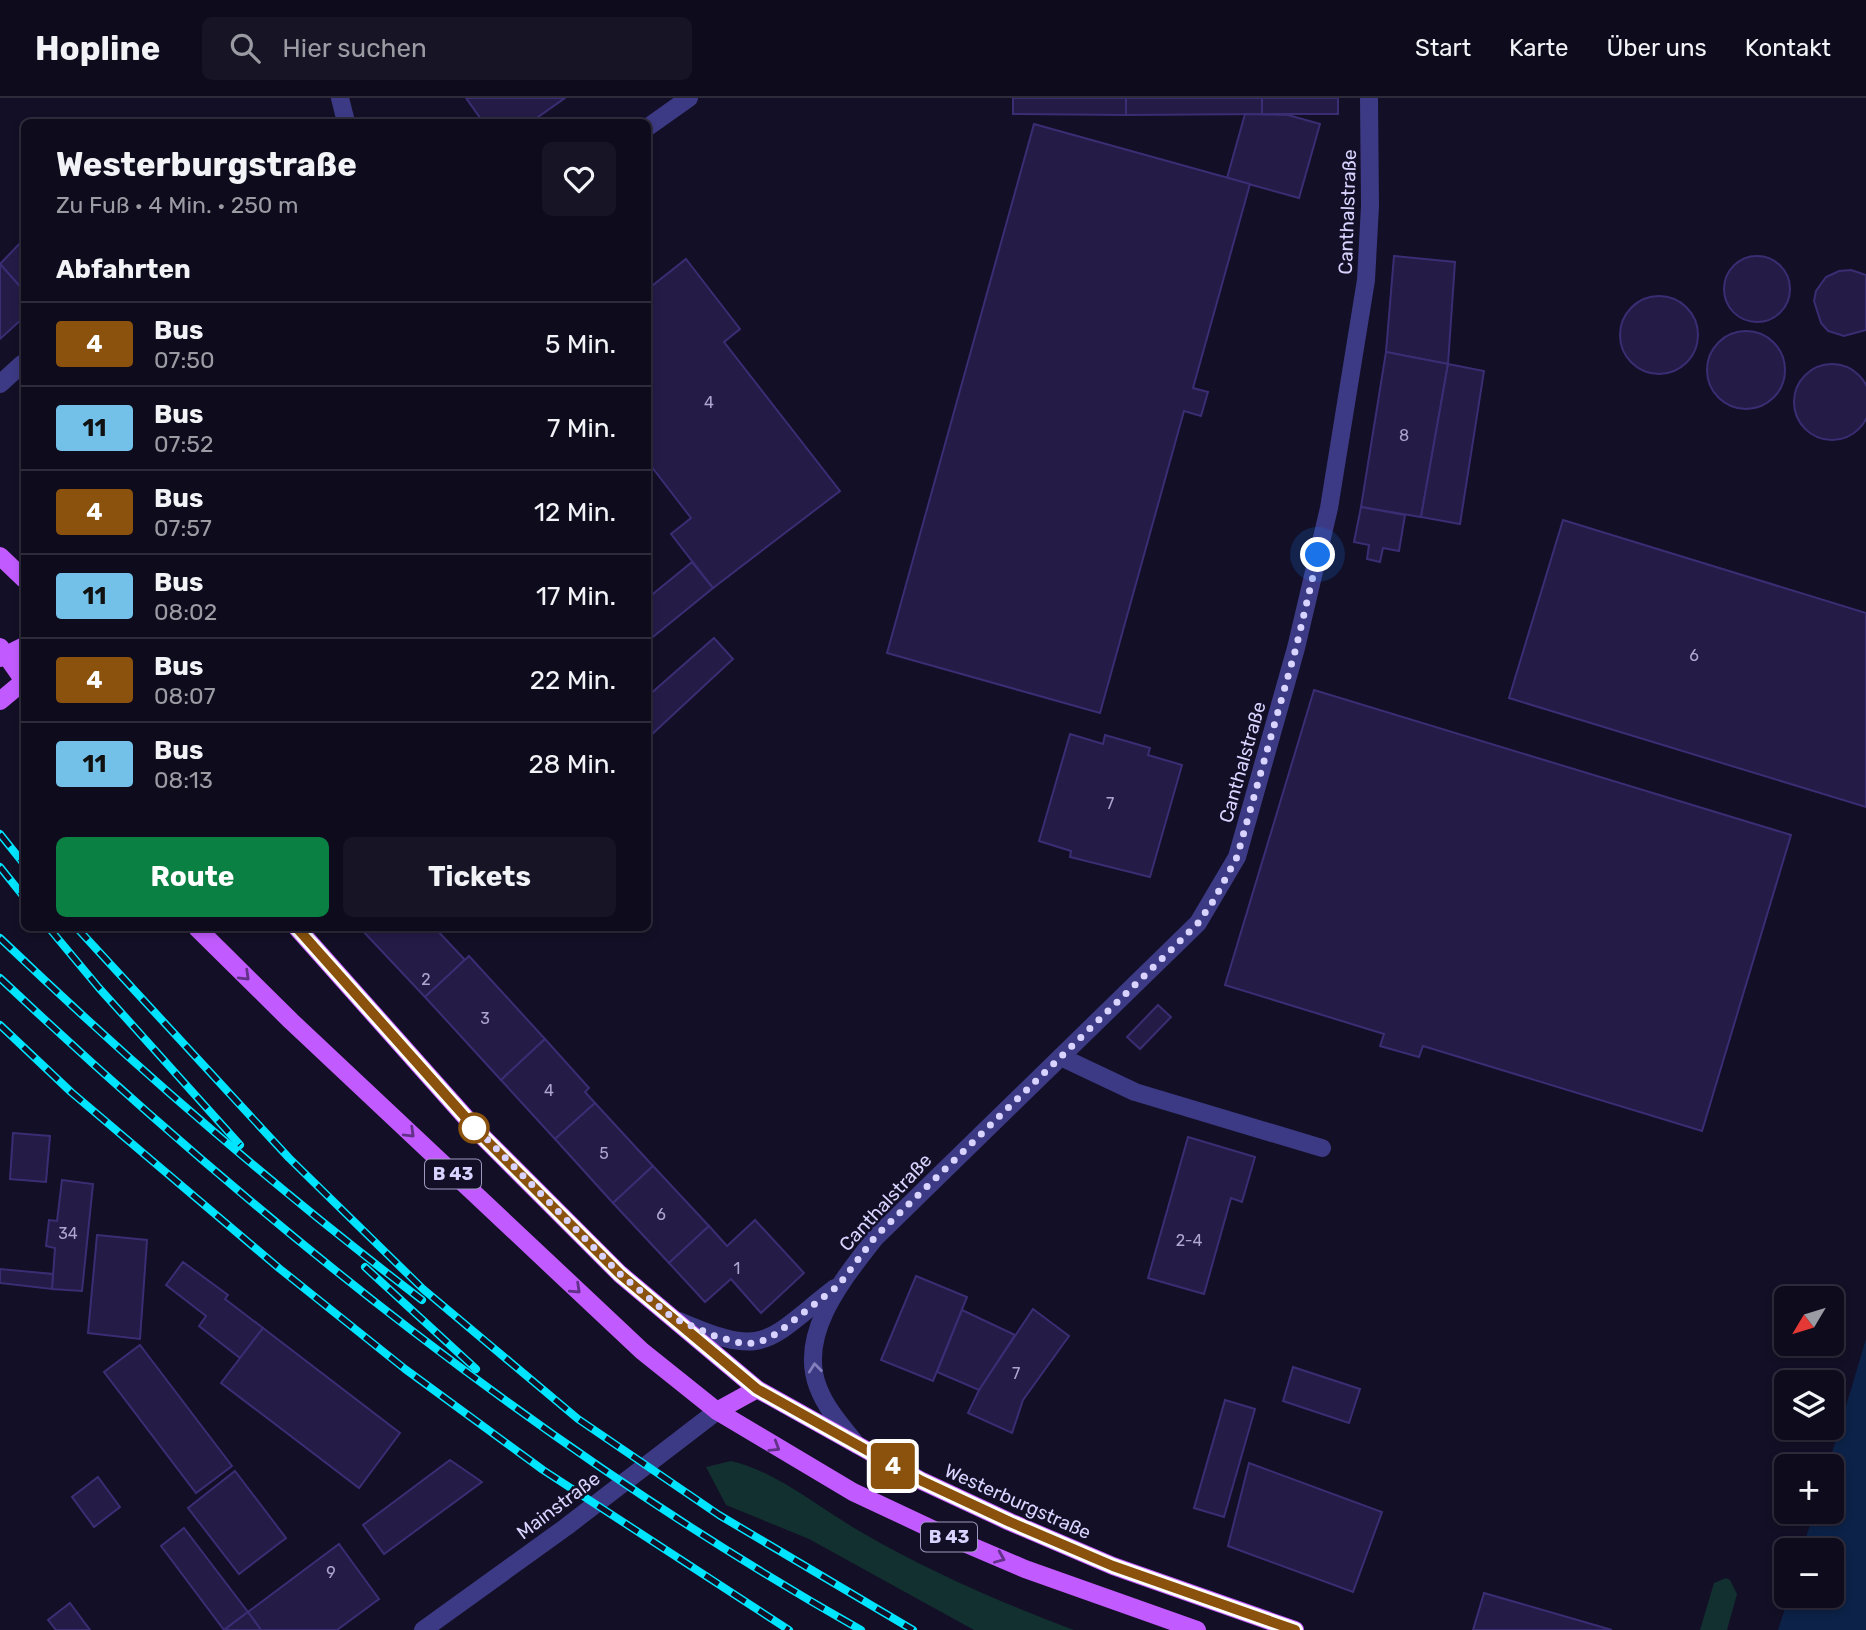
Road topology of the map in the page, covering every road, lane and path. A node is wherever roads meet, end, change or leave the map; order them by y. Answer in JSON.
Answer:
{"nodes":[{"id":1,"x":340,"y":98,"type":"edge"},
{"id":2,"x":1369,"y":98,"type":"edge"},
{"id":3,"x":686,"y":99,"type":"edge"},
{"id":4,"x":345,"y":119,"type":"edge"},
{"id":5,"x":651,"y":125,"type":"edge"},
{"id":6,"x":21,"y":365,"type":"edge"},
{"id":7,"x":0,"y":384,"type":"edge"},
{"id":8,"x":0,"y":556,"type":"edge"},
{"id":9,"x":21,"y":576,"type":"edge"},
{"id":10,"x":21,"y":647,"type":"edge"},
{"id":11,"x":2,"y":653,"type":"edge"},
{"id":12,"x":21,"y":677,"type":"edge"},
{"id":13,"x":21,"y":684,"type":"edge"},
{"id":14,"x":0,"y":701,"type":"edge"},
{"id":15,"x":200,"y":931,"type":"edge"},
{"id":16,"x":300,"y":931,"type":"edge"},
{"id":17,"x":1061,"y":1057,"type":"junction"},
{"id":18,"x":1322,"y":1148,"type":"dead end"},
{"id":19,"x":838,"y":1286,"type":"junction"},
{"id":20,"x":673,"y":1318,"type":"junction"},
{"id":21,"x":757,"y":1389,"type":"junction"},
{"id":22,"x":716,"y":1411,"type":"junction"},
{"id":23,"x":859,"y":1447,"type":"junction"},
{"id":24,"x":423,"y":1630,"type":"edge"},
{"id":25,"x":1197,"y":1630,"type":"edge"},
{"id":26,"x":1295,"y":1630,"type":"edge"}],
"edges":[{"from":1,"to":4,"type":"street"},
{"from":2,"to":17,"type":"street","name":"Canthalstraße"},
{"from":3,"to":5,"type":"street"},
{"from":6,"to":7,"type":"street"},
{"from":8,"to":9,"type":"main road"},
{"from":10,"to":11,"type":"main road"},
{"from":11,"to":12,"type":"main road"},
{"from":13,"to":14,"type":"main road"},
{"from":15,"to":22,"type":"main road","number":"B 43","one_way":true},
{"from":16,"to":20,"type":"main road","name":"Westerburgstraße","number":"B 43"},
{"from":17,"to":18,"type":"street"},
{"from":17,"to":19,"type":"street","name":"Canthalstraße"},
{"from":19,"to":20,"type":"street","name":"Canthalstraße"},
{"from":23,"to":19,"type":"street","name":"Canthalstraße","one_way":true},
{"from":20,"to":21,"type":"main road","name":"Westerburgstraße","number":"B 43"},
{"from":21,"to":22,"type":"main road"},
{"from":21,"to":23,"type":"main road","name":"Westerburgstraße","number":"B 43"},
{"from":22,"to":24,"type":"street","name":"Mainstraße"},
{"from":22,"to":25,"type":"main road","number":"B 43","one_way":true},
{"from":23,"to":26,"type":"main road","name":"Westerburgstraße","number":"B 43"}]}
